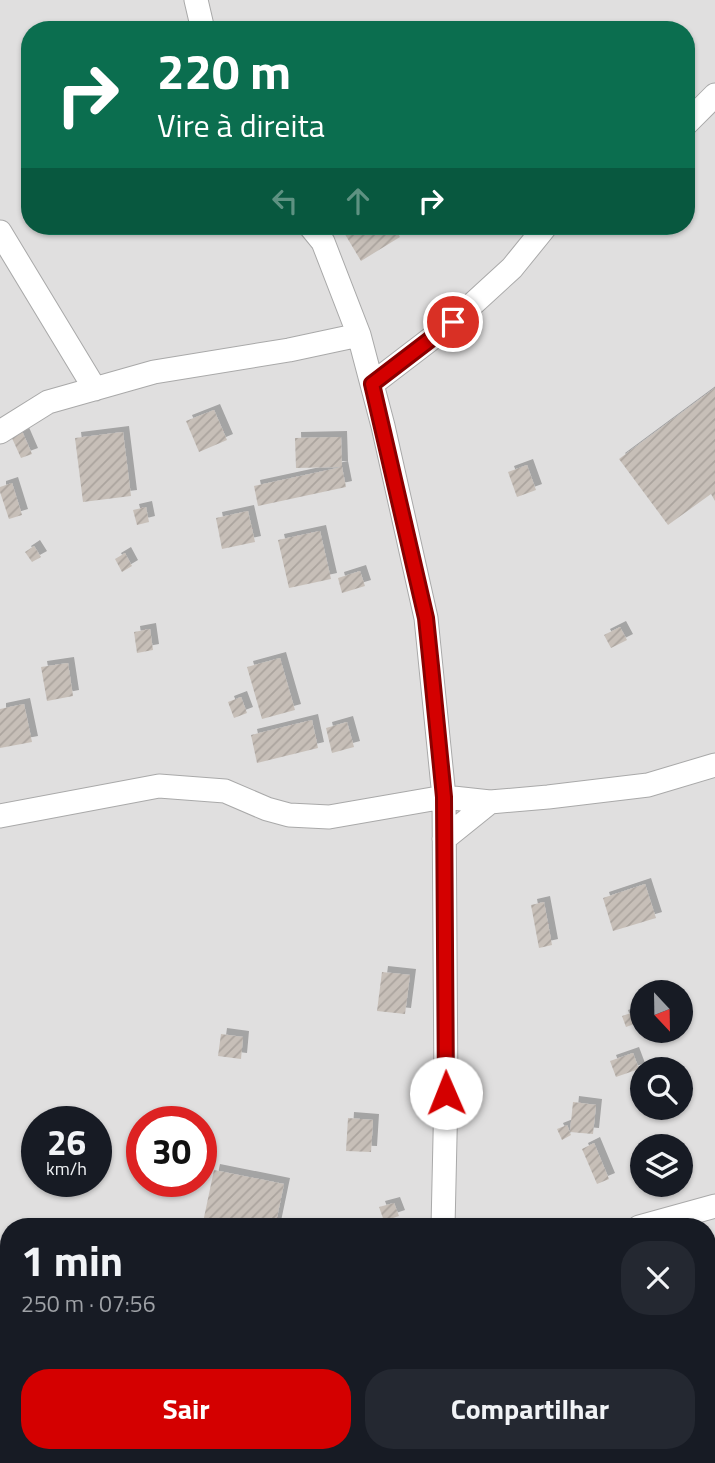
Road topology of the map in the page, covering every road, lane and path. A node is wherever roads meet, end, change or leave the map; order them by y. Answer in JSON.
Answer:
{"nodes":[{"id":1,"x":196,"y":0,"type":"edge"},
{"id":2,"x":201,"y":21,"type":"edge"},
{"id":3,"x":715,"y":95,"type":"edge"},
{"id":4,"x":695,"y":115,"type":"edge"},
{"id":5,"x":0,"y":232,"type":"edge"},
{"id":6,"x":317,"y":235,"type":"edge"},
{"id":7,"x":539,"y":235,"type":"edge"},
{"id":8,"x":359,"y":335,"type":"junction"},
{"id":9,"x":372,"y":384,"type":"junction"},
{"id":10,"x":95,"y":389,"type":"junction"},
{"id":11,"x":0,"y":432,"type":"edge"},
{"id":12,"x":715,"y":765,"type":"edge"},
{"id":13,"x":444,"y":797,"type":"junction"},
{"id":14,"x":490,"y":802,"type":"junction"},
{"id":15,"x":0,"y":816,"type":"edge"},
{"id":16,"x":444,"y":839,"type":"junction"},
{"id":17,"x":715,"y":1206,"type":"edge"},
{"id":18,"x":443,"y":1218,"type":"edge"},
{"id":19,"x":672,"y":1218,"type":"edge"}],
"edges":[{"from":1,"to":2,"type":"street"},
{"from":3,"to":4,"type":"street"},
{"from":5,"to":10,"type":"street"},
{"from":6,"to":8,"type":"street"},
{"from":7,"to":9,"type":"street"},
{"from":8,"to":9,"type":"street"},
{"from":8,"to":10,"type":"street"},
{"from":9,"to":13,"type":"street"},
{"from":10,"to":11,"type":"street"},
{"from":12,"to":14,"type":"street"},
{"from":13,"to":14,"type":"street"},
{"from":13,"to":15,"type":"street"},
{"from":13,"to":16,"type":"street"},
{"from":14,"to":16,"type":"street"},
{"from":16,"to":18,"type":"street"},
{"from":17,"to":19,"type":"street"}]}
